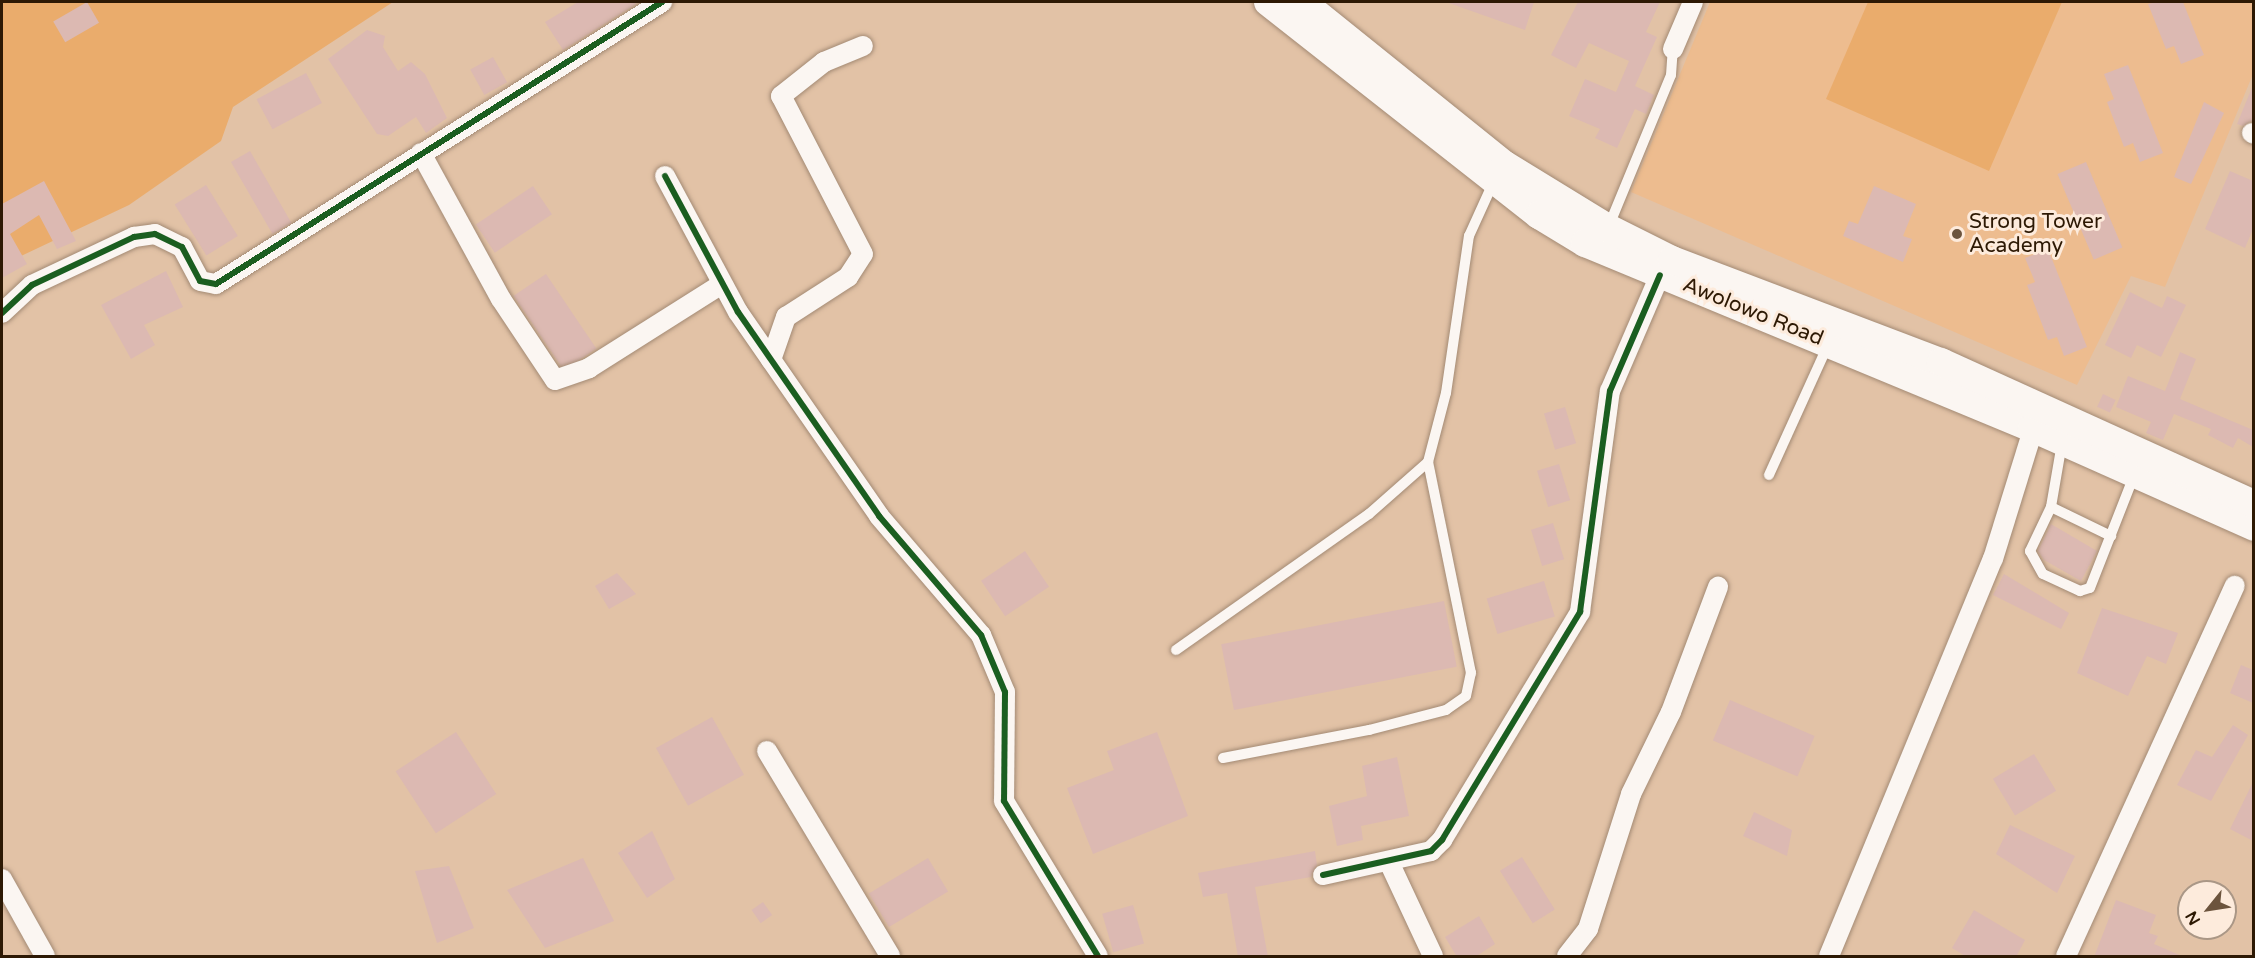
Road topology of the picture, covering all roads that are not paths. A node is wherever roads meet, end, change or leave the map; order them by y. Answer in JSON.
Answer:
{"nodes":[{"id":1,"x":662,"y":2,"type":"edge"},
{"id":2,"x":1268,"y":2,"type":"edge"},
{"id":3,"x":1302,"y":2,"type":"edge"},
{"id":4,"x":1693,"y":2,"type":"edge"},
{"id":5,"x":863,"y":46,"type":"dead end"},
{"id":6,"x":1673,"y":49,"type":"joint"},
{"id":7,"x":421,"y":153,"type":"junction"},
{"id":8,"x":665,"y":176,"type":"dead end"},
{"id":9,"x":1494,"y":181,"type":"junction"},
{"id":10,"x":1608,"y":228,"type":"junction"},
{"id":11,"x":1660,"y":275,"type":"junction"},
{"id":12,"x":722,"y":284,"type":"junction"},
{"id":13,"x":2,"y":313,"type":"edge"},
{"id":14,"x":1830,"y":342,"type":"junction"},
{"id":15,"x":771,"y":360,"type":"junction"},
{"id":16,"x":2036,"y":418,"type":"junction"},
{"id":17,"x":2062,"y":442,"type":"junction"},
{"id":18,"x":1428,"y":462,"type":"junction"},
{"id":19,"x":1769,"y":475,"type":"dead end"},
{"id":20,"x":2134,"y":475,"type":"junction"},
{"id":21,"x":2253,"y":504,"type":"edge"},
{"id":22,"x":2051,"y":507,"type":"junction"},
{"id":23,"x":2253,"y":527,"type":"edge"},
{"id":24,"x":2111,"y":536,"type":"junction"},
{"id":25,"x":2235,"y":586,"type":"dead end"},
{"id":26,"x":1718,"y":587,"type":"dead end"},
{"id":27,"x":1176,"y":650,"type":"dead end"},
{"id":28,"x":767,"y":751,"type":"dead end"},
{"id":29,"x":1223,"y":758,"type":"dead end"},
{"id":30,"x":1389,"y":862,"type":"junction"},
{"id":31,"x":1323,"y":875,"type":"dead end"},
{"id":32,"x":2,"y":879,"type":"edge"},
{"id":33,"x":45,"y":957,"type":"edge"},
{"id":34,"x":890,"y":957,"type":"edge"},
{"id":35,"x":1098,"y":957,"type":"edge"},
{"id":36,"x":1433,"y":957,"type":"edge"},
{"id":37,"x":1567,"y":957,"type":"edge"},
{"id":38,"x":1829,"y":957,"type":"edge"},
{"id":39,"x":2066,"y":957,"type":"edge"}],
"edges":[{"from":1,"to":7,"type":"street"},
{"from":2,"to":9,"type":"main road","name":"Awolowo Road"},
{"from":3,"to":10,"type":"main road","name":"Awolowo Road"},
{"from":4,"to":6,"type":"street"},
{"from":5,"to":15,"type":"street"},
{"from":6,"to":10,"type":"lane"},
{"from":7,"to":12,"type":"street"},
{"from":7,"to":13,"type":"street"},
{"from":8,"to":12,"type":"street"},
{"from":9,"to":11,"type":"main road","name":"Awolowo Road"},
{"from":9,"to":18,"type":"lane"},
{"from":10,"to":16,"type":"main road","name":"Awolowo Road"},
{"from":11,"to":14,"type":"main road","name":"Awolowo Road"},
{"from":11,"to":30,"type":"street"},
{"from":12,"to":15,"type":"street"},
{"from":14,"to":16,"type":"main road","name":"Awolowo Road"},
{"from":14,"to":19,"type":"lane"},
{"from":15,"to":35,"type":"street"},
{"from":16,"to":17,"type":"main road","name":"Awolowo Road"},
{"from":16,"to":21,"type":"main road","name":"Awolowo Road"},
{"from":16,"to":38,"type":"street"},
{"from":17,"to":20,"type":"main road","name":"Awolowo Road"},
{"from":17,"to":22,"type":"lane"},
{"from":18,"to":27,"type":"lane"},
{"from":18,"to":29,"type":"lane"},
{"from":20,"to":23,"type":"main road","name":"Awolowo Road"},
{"from":20,"to":24,"type":"lane"},
{"from":22,"to":24,"type":"lane"},
{"from":22,"to":24,"type":"lane"},
{"from":25,"to":39,"type":"street"},
{"from":26,"to":37,"type":"street"},
{"from":28,"to":34,"type":"street"},
{"from":30,"to":31,"type":"street"},
{"from":30,"to":36,"type":"street"},
{"from":32,"to":33,"type":"street"}]}
